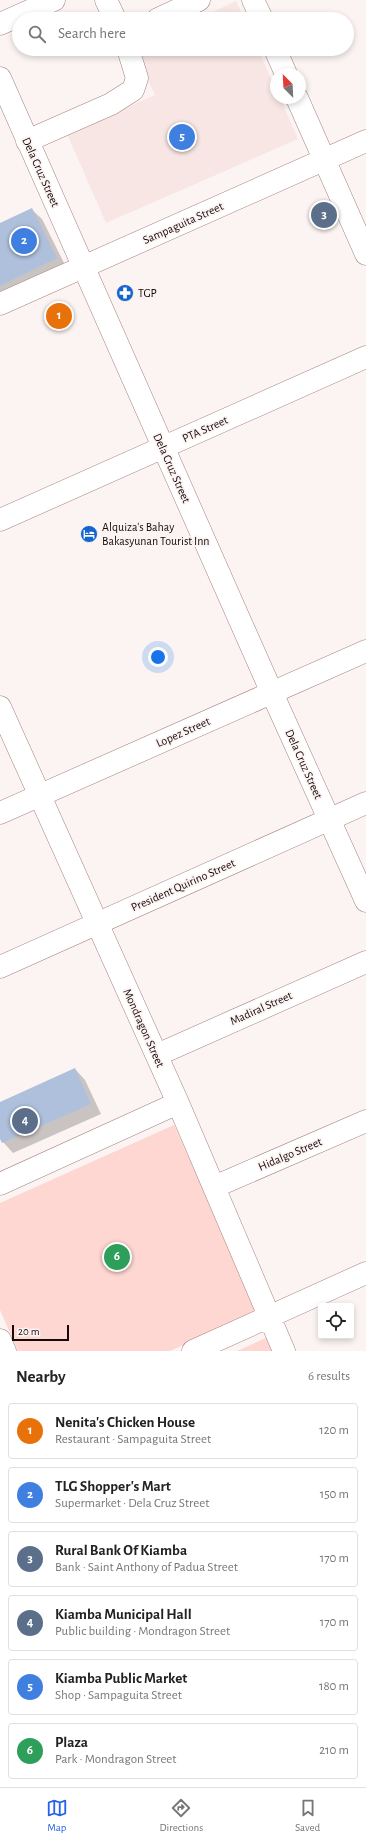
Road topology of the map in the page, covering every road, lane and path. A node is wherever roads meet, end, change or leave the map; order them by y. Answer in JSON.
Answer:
{"nodes":[{"id":1,"x":54,"y":0,"type":"edge"},
{"id":2,"x":106,"y":0,"type":"edge"},
{"id":3,"x":198,"y":0,"type":"edge"},
{"id":4,"x":253,"y":0,"type":"edge"},
{"id":5,"x":27,"y":12,"type":"edge"},
{"id":6,"x":112,"y":12,"type":"edge"},
{"id":7,"x":173,"y":12,"type":"edge"},
{"id":8,"x":259,"y":12,"type":"edge"},
{"id":9,"x":12,"y":19,"type":"edge"},
{"id":10,"x":0,"y":24,"type":"edge"},
{"id":11,"x":130,"y":56,"type":"edge"},
{"id":12,"x":278,"y":56,"type":"edge"},
{"id":13,"x":283,"y":68,"type":"edge"},
{"id":14,"x":0,"y":78,"type":"edge"},
{"id":15,"x":300,"y":104,"type":"edge"},
{"id":16,"x":27,"y":141,"type":"junction"},
{"id":17,"x":366,"y":141,"type":"edge"},
{"id":18,"x":324,"y":160,"type":"junction"},
{"id":19,"x":366,"y":254,"type":"edge"},
{"id":20,"x":83,"y":267,"type":"junction"},
{"id":21,"x":0,"y":304,"type":"edge"},
{"id":22,"x":366,"y":357,"type":"edge"},
{"id":23,"x":163,"y":447,"type":"junction"},
{"id":24,"x":0,"y":520,"type":"edge"},
{"id":25,"x":366,"y":651,"type":"edge"},
{"id":26,"x":272,"y":693,"type":"junction"},
{"id":27,"x":0,"y":707,"type":"edge"},
{"id":28,"x":39,"y":796,"type":"junction"},
{"id":29,"x":366,"y":803,"type":"edge"},
{"id":30,"x":0,"y":813,"type":"edge"},
{"id":31,"x":329,"y":820,"type":"junction"},
{"id":32,"x":366,"y":901,"type":"edge"},
{"id":33,"x":97,"y":924,"type":"junction"},
{"id":34,"x":366,"y":962,"type":"edge"},
{"id":35,"x":0,"y":967,"type":"edge"},
{"id":36,"x":157,"y":1055,"type":"junction"},
{"id":37,"x":178,"y":1103,"type":"junction"},
{"id":38,"x":366,"y":1121,"type":"edge"},
{"id":39,"x":0,"y":1184,"type":"edge"},
{"id":40,"x":214,"y":1187,"type":"junction"},
{"id":41,"x":366,"y":1273,"type":"edge"},
{"id":42,"x":270,"y":1317,"type":"junction"},
{"id":43,"x":0,"y":1340,"type":"edge"},
{"id":44,"x":5,"y":1351,"type":"edge"},
{"id":45,"x":193,"y":1351,"type":"edge"},
{"id":46,"x":284,"y":1351,"type":"edge"}],
"edges":[{"from":1,"to":5,"type":"street"},
{"from":2,"to":6,"type":"street"},
{"from":3,"to":7,"type":"street"},
{"from":4,"to":8,"type":"street"},
{"from":9,"to":10,"type":"street"},
{"from":11,"to":16,"type":"street"},
{"from":12,"to":13,"type":"street"},
{"from":14,"to":16,"type":"street","name":"Dela Cruz Street"},
{"from":15,"to":18,"type":"street"},
{"from":16,"to":20,"type":"street","name":"Dela Cruz Street"},
{"from":17,"to":18,"type":"street","name":"Sampaguita Street"},
{"from":18,"to":19,"type":"street"},
{"from":18,"to":20,"type":"street","name":"Sampaguita Street"},
{"from":20,"to":21,"type":"street","name":"Sampaguita Street"},
{"from":20,"to":23,"type":"street","name":"Dela Cruz Street"},
{"from":22,"to":23,"type":"street","name":"PTA Street"},
{"from":23,"to":24,"type":"street","name":"PTA Street"},
{"from":23,"to":26,"type":"street","name":"Dela Cruz Street"},
{"from":25,"to":26,"type":"street","name":"Lopez Street"},
{"from":26,"to":28,"type":"street","name":"Lopez Street"},
{"from":26,"to":31,"type":"street","name":"Dela Cruz Street"},
{"from":27,"to":28,"type":"street","name":"Mondragon Street"},
{"from":28,"to":30,"type":"street","name":"Lopez Street"},
{"from":28,"to":33,"type":"street","name":"Mondragon Street"},
{"from":29,"to":31,"type":"street","name":"President Quirino Street"},
{"from":31,"to":32,"type":"street","name":"Dela Cruz Street"},
{"from":31,"to":33,"type":"street","name":"President Quirino Street"},
{"from":33,"to":35,"type":"street","name":"President Quirino Street"},
{"from":33,"to":36,"type":"street","name":"Mondragon Street"},
{"from":34,"to":36,"type":"street","name":"Madiral Street"},
{"from":36,"to":37,"type":"street","name":"Mondragon Street"},
{"from":37,"to":39,"type":"street"},
{"from":37,"to":40,"type":"street","name":"Mondragon Street"},
{"from":38,"to":40,"type":"street","name":"Hidalgo Street"},
{"from":40,"to":42,"type":"street","name":"Mondragon Street"},
{"from":41,"to":42,"type":"street"},
{"from":42,"to":45,"type":"street"},
{"from":42,"to":46,"type":"street","name":"Mondragon Street"},
{"from":43,"to":44,"type":"street"}]}
